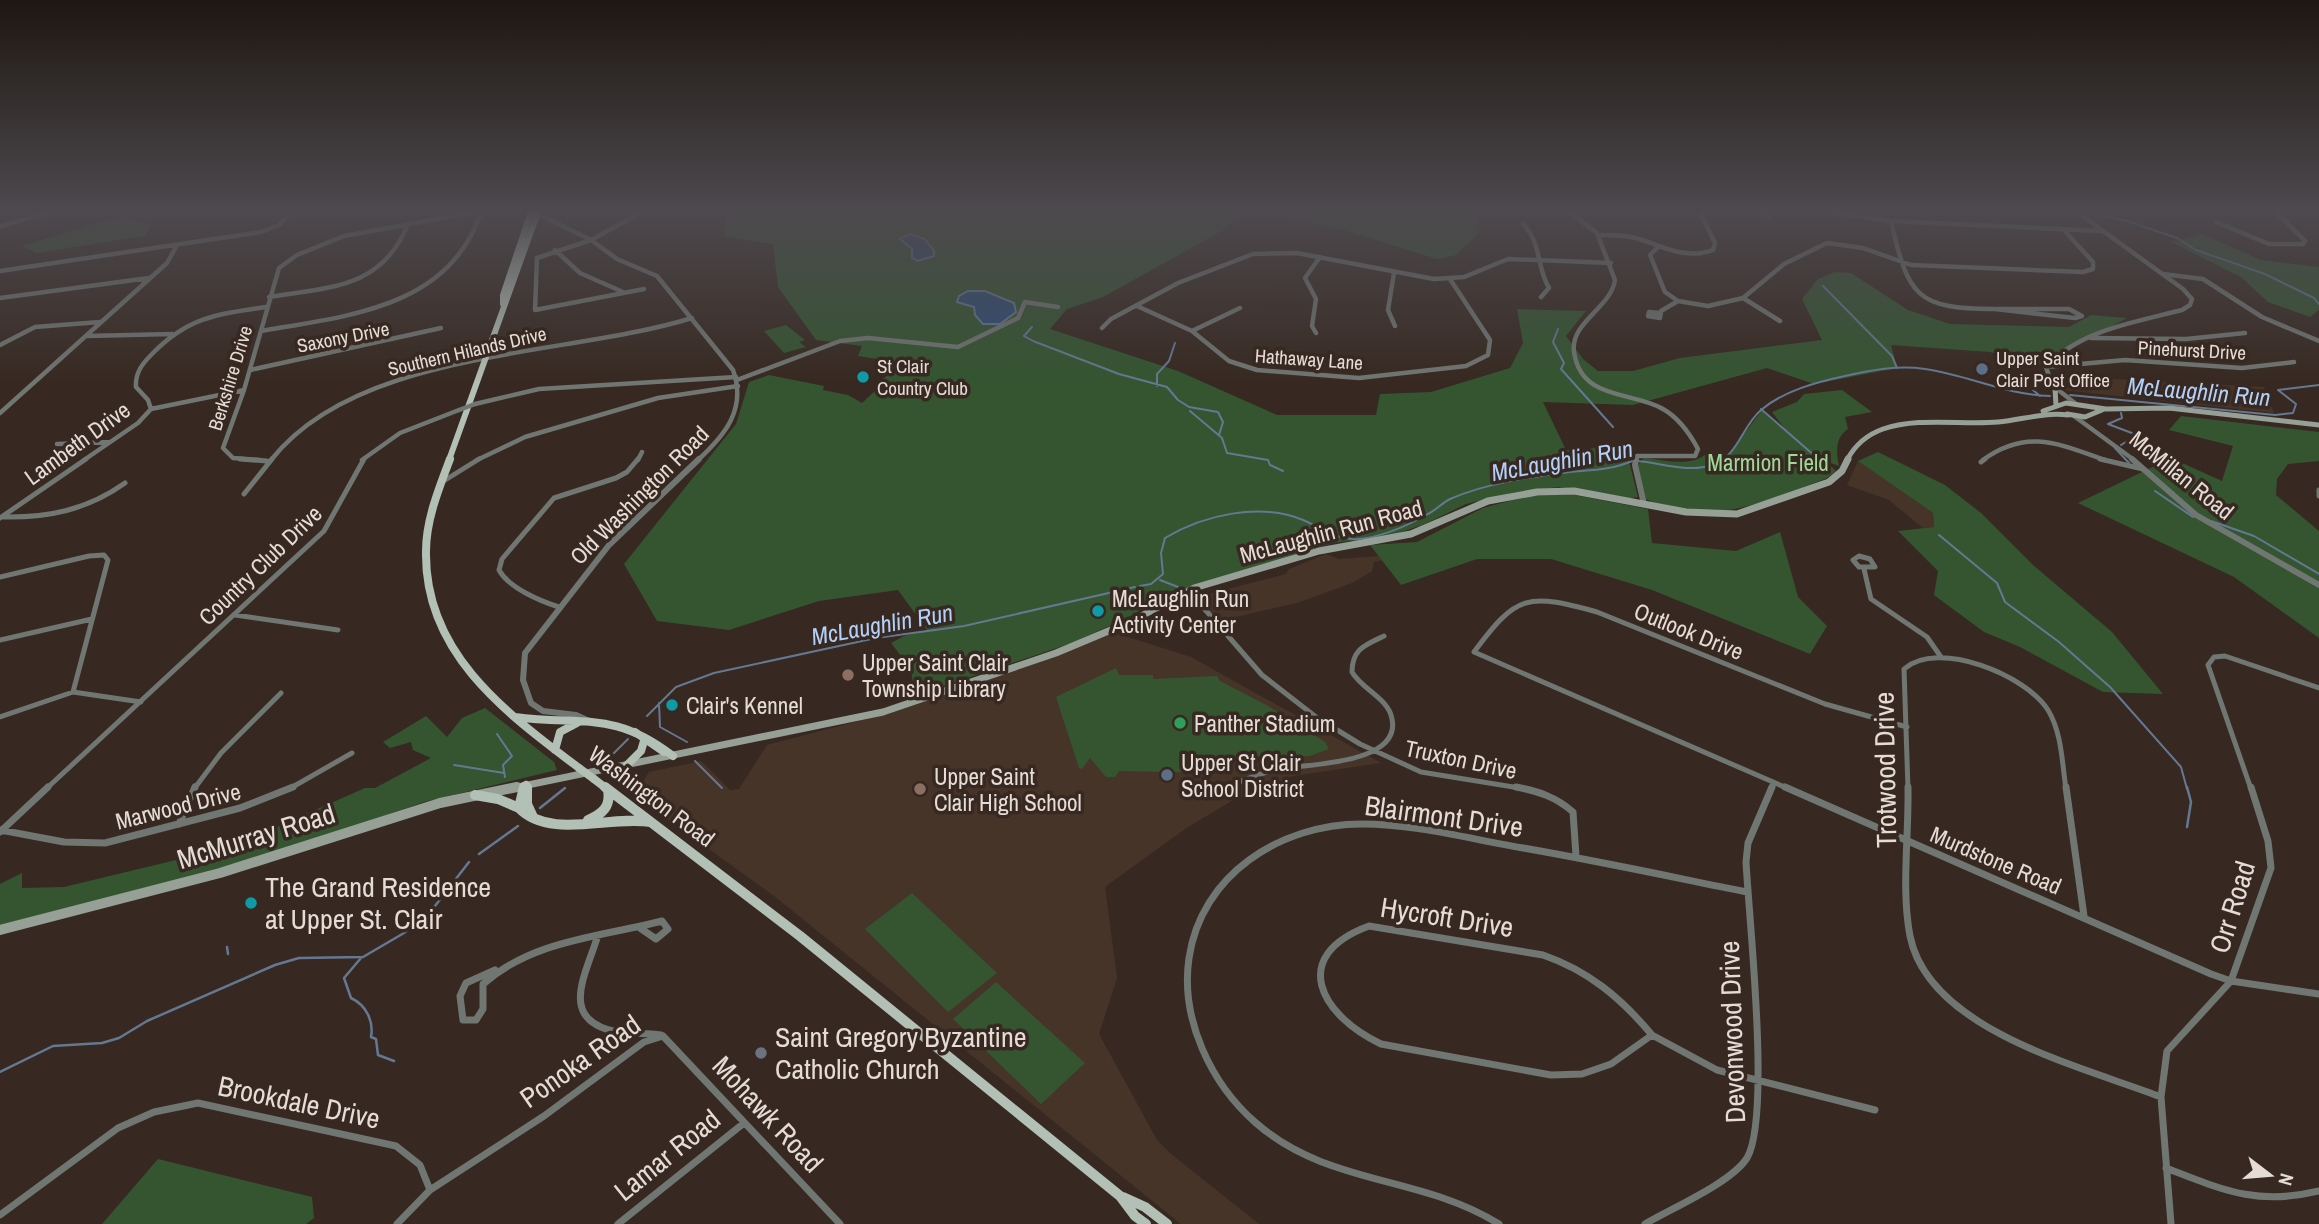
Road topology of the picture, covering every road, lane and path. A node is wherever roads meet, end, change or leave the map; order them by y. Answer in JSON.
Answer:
{"nodes":[{"id":1,"x":160,"y":269,"type":"edge"},
{"id":2,"x":279,"y":269,"type":"edge"},
{"id":3,"x":373,"y":269,"type":"edge"},
{"id":4,"x":448,"y":269,"type":"edge"},
{"id":5,"x":513,"y":269,"type":"edge"},
{"id":6,"x":537,"y":269,"type":"edge"},
{"id":7,"x":576,"y":269,"type":"edge"},
{"id":8,"x":641,"y":269,"type":"edge"},
{"id":9,"x":1210,"y":269,"type":"edge"},
{"id":10,"x":1311,"y":269,"type":"edge"},
{"id":11,"x":1376,"y":269,"type":"edge"},
{"id":12,"x":1478,"y":269,"type":"edge"},
{"id":13,"x":1541,"y":269,"type":"edge"},
{"id":14,"x":1612,"y":269,"type":"edge"},
{"id":15,"x":1655,"y":269,"type":"edge"},
{"id":16,"x":1778,"y":269,"type":"edge"},
{"id":17,"x":1904,"y":269,"type":"edge"},
{"id":18,"x":2017,"y":269,"type":"edge"},
{"id":19,"x":2093,"y":269,"type":"edge"},
{"id":20,"x":2156,"y":269,"type":"edge"},
{"id":21,"x":1394,"y":273,"type":"junction"},
{"id":22,"x":2163,"y":274,"type":"junction"},
{"id":23,"x":149,"y":278,"type":"junction"},
{"id":24,"x":1450,"y":279,"type":"junction"},
{"id":25,"x":644,"y":289,"type":"dead end"},
{"id":26,"x":623,"y":292,"type":"junction"},
{"id":27,"x":270,"y":297,"type":"junction"},
{"id":28,"x":1541,"y":297,"type":"dead end"},
{"id":29,"x":0,"y":298,"type":"edge"},
{"id":30,"x":1743,"y":298,"type":"junction"},
{"id":31,"x":1678,"y":302,"type":"junction"},
{"id":32,"x":1138,"y":306,"type":"junction"},
{"id":33,"x":266,"y":307,"type":"junction"},
{"id":34,"x":1058,"y":307,"type":"dead end"},
{"id":35,"x":1240,"y":308,"type":"dead end"},
{"id":36,"x":1995,"y":309,"type":"junction"},
{"id":37,"x":1659,"y":313,"type":"dead end"},
{"id":38,"x":692,"y":318,"type":"junction"},
{"id":39,"x":1780,"y":321,"type":"dead end"},
{"id":40,"x":100,"y":322,"type":"junction"},
{"id":41,"x":1395,"y":326,"type":"dead end"},
{"id":42,"x":441,"y":328,"type":"dead end"},
{"id":43,"x":1102,"y":328,"type":"dead end"},
{"id":44,"x":261,"y":331,"type":"junction"},
{"id":45,"x":1192,"y":331,"type":"junction"},
{"id":46,"x":1316,"y":333,"type":"dead end"},
{"id":47,"x":2245,"y":333,"type":"dead end"},
{"id":48,"x":172,"y":334,"type":"junction"},
{"id":49,"x":86,"y":336,"type":"junction"},
{"id":50,"x":2091,"y":338,"type":"junction"},
{"id":51,"x":2319,"y":341,"type":"edge"},
{"id":52,"x":0,"y":345,"type":"edge"},
{"id":53,"x":483,"y":360,"type":"junction"},
{"id":54,"x":2294,"y":362,"type":"dead end"},
{"id":55,"x":2046,"y":367,"type":"junction"},
{"id":56,"x":250,"y":370,"type":"junction"},
{"id":57,"x":737,"y":381,"type":"junction"},
{"id":58,"x":244,"y":390,"type":"junction"},
{"id":59,"x":2057,"y":390,"type":"junction"},
{"id":60,"x":2059,"y":405,"type":"junction"},
{"id":61,"x":2079,"y":405,"type":"junction"},
{"id":62,"x":151,"y":409,"type":"junction"},
{"id":63,"x":2106,"y":409,"type":"junction"},
{"id":64,"x":0,"y":413,"type":"edge"},
{"id":65,"x":2088,"y":415,"type":"junction"},
{"id":66,"x":2033,"y":416,"type":"junction"},
{"id":67,"x":2071,"y":416,"type":"junction"},
{"id":68,"x":2319,"y":425,"type":"edge"},
{"id":69,"x":2098,"y":430,"type":"junction"},
{"id":70,"x":110,"y":442,"type":"junction"},
{"id":71,"x":57,"y":444,"type":"dead end"},
{"id":72,"x":642,"y":452,"type":"dead end"},
{"id":73,"x":267,"y":461,"type":"junction"},
{"id":74,"x":1981,"y":462,"type":"dead end"},
{"id":75,"x":2143,"y":469,"type":"junction"},
{"id":76,"x":441,"y":482,"type":"junction"},
{"id":77,"x":125,"y":483,"type":"dead end"},
{"id":78,"x":2319,"y":490,"type":"edge"},
{"id":79,"x":244,"y":494,"type":"dead end"},
{"id":80,"x":2319,"y":496,"type":"edge"},
{"id":81,"x":1644,"y":504,"type":"junction"},
{"id":82,"x":1,"y":517,"type":"edge"},
{"id":83,"x":1864,"y":569,"type":"dead end"},
{"id":84,"x":0,"y":577,"type":"edge"},
{"id":85,"x":2319,"y":584,"type":"edge"},
{"id":86,"x":1188,"y":590,"type":"junction"},
{"id":87,"x":559,"y":607,"type":"junction"},
{"id":88,"x":235,"y":615,"type":"junction"},
{"id":89,"x":92,"y":619,"type":"junction"},
{"id":90,"x":338,"y":630,"type":"dead end"},
{"id":91,"x":1384,"y":636,"type":"dead end"},
{"id":92,"x":0,"y":640,"type":"edge"},
{"id":93,"x":1474,"y":652,"type":"joint"},
{"id":94,"x":1941,"y":657,"type":"junction"},
{"id":95,"x":2319,"y":688,"type":"edge"},
{"id":96,"x":73,"y":692,"type":"junction"},
{"id":97,"x":281,"y":693,"type":"dead end"},
{"id":98,"x":141,"y":702,"type":"junction"},
{"id":99,"x":0,"y":717,"type":"edge"},
{"id":100,"x":512,"y":717,"type":"junction"},
{"id":101,"x":587,"y":720,"type":"junction"},
{"id":102,"x":1907,"y":727,"type":"junction"},
{"id":103,"x":635,"y":731,"type":"junction"},
{"id":104,"x":644,"y":741,"type":"junction"},
{"id":105,"x":555,"y":750,"type":"junction"},
{"id":106,"x":1372,"y":751,"type":"junction"},
{"id":107,"x":352,"y":753,"type":"dead end"},
{"id":108,"x":673,"y":756,"type":"junction"},
{"id":109,"x":627,"y":765,"type":"junction"},
{"id":110,"x":1233,"y":784,"type":"dead end"},
{"id":111,"x":526,"y":785,"type":"junction"},
{"id":112,"x":1773,"y":785,"type":"junction"},
{"id":113,"x":608,"y":789,"type":"junction"},
{"id":114,"x":475,"y":796,"type":"junction"},
{"id":115,"x":519,"y":808,"type":"junction"},
{"id":116,"x":533,"y":817,"type":"junction"},
{"id":117,"x":582,"y":822,"type":"junction"},
{"id":118,"x":651,"y":822,"type":"junction"},
{"id":119,"x":178,"y":824,"type":"junction"},
{"id":120,"x":1,"y":831,"type":"edge"},
{"id":121,"x":1909,"y":843,"type":"junction"},
{"id":122,"x":1576,"y":856,"type":"junction"},
{"id":123,"x":1747,"y":892,"type":"junction"},
{"id":124,"x":2084,"y":916,"type":"junction"},
{"id":125,"x":640,"y":928,"type":"dead end"},
{"id":126,"x":0,"y":930,"type":"edge"},
{"id":127,"x":598,"y":935,"type":"junction"},
{"id":128,"x":495,"y":970,"type":"junction"},
{"id":129,"x":2231,"y":981,"type":"junction"},
{"id":130,"x":2319,"y":994,"type":"edge"},
{"id":131,"x":663,"y":1035,"type":"junction"},
{"id":132,"x":1652,"y":1035,"type":"junction"},
{"id":133,"x":1758,"y":1083,"type":"junction"},
{"id":134,"x":2161,"y":1097,"type":"junction"},
{"id":135,"x":1875,"y":1110,"type":"dead end"},
{"id":136,"x":744,"y":1122,"type":"junction"},
{"id":137,"x":2166,"y":1168,"type":"junction"},
{"id":138,"x":430,"y":1190,"type":"junction"},
{"id":139,"x":2319,"y":1191,"type":"edge"},
{"id":140,"x":1120,"y":1196,"type":"junction"},
{"id":141,"x":0,"y":1215,"type":"edge"},
{"id":142,"x":397,"y":1224,"type":"edge"},
{"id":143,"x":618,"y":1224,"type":"edge"},
{"id":144,"x":840,"y":1224,"type":"edge"},
{"id":145,"x":1146,"y":1224,"type":"edge"},
{"id":146,"x":1167,"y":1224,"type":"edge"},
{"id":147,"x":1500,"y":1224,"type":"edge"},
{"id":148,"x":1644,"y":1224,"type":"edge"},
{"id":149,"x":2171,"y":1224,"type":"edge"}],
"edges":[{"from":1,"to":23,"type":"street"},
{"from":2,"to":27,"type":"street","name":"Berkshire Drive"},
{"from":3,"to":27,"type":"street"},
{"from":4,"to":44,"type":"street"},
{"from":5,"to":53,"type":"main road","name":"Washington Road"},
{"from":6,"to":26,"type":"street"},
{"from":7,"to":26,"type":"street"},
{"from":8,"to":38,"type":"street"},
{"from":9,"to":32,"type":"street"},
{"from":10,"to":46,"type":"street"},
{"from":11,"to":21,"type":"street"},
{"from":12,"to":24,"type":"street"},
{"from":13,"to":28,"type":"street"},
{"from":14,"to":81,"type":"street"},
{"from":15,"to":31,"type":"street"},
{"from":16,"to":30,"type":"street"},
{"from":17,"to":36,"type":"street"},
{"from":18,"to":19,"type":"street"},
{"from":20,"to":22,"type":"street"},
{"from":21,"to":24,"type":"street"},
{"from":21,"to":41,"type":"street"},
{"from":22,"to":50,"type":"street"},
{"from":22,"to":51,"type":"street"},
{"from":23,"to":29,"type":"street"},
{"from":23,"to":40,"type":"street"},
{"from":24,"to":45,"type":"street","name":"Hathaway Lane"},
{"from":25,"to":26,"type":"street"},
{"from":27,"to":33,"type":"street","name":"Berkshire Drive"},
{"from":30,"to":31,"type":"street"},
{"from":30,"to":39,"type":"street"},
{"from":31,"to":37,"type":"street"},
{"from":32,"to":43,"type":"street"},
{"from":32,"to":45,"type":"street","name":"Hathaway Lane"},
{"from":33,"to":44,"type":"street","name":"Berkshire Drive"},
{"from":33,"to":48,"type":"street","name":"Lambeth Drive"},
{"from":34,"to":57,"type":"street"},
{"from":35,"to":45,"type":"street"},
{"from":36,"to":36,"type":"street"},
{"from":38,"to":53,"type":"street","name":"Southern Hilands Drive"},
{"from":38,"to":57,"type":"street"},
{"from":40,"to":49,"type":"street"},
{"from":40,"to":52,"type":"street"},
{"from":42,"to":56,"type":"street","name":"Saxony Drive"},
{"from":44,"to":56,"type":"street","name":"Berkshire Drive"},
{"from":47,"to":50,"type":"street"},
{"from":48,"to":49,"type":"street"},
{"from":48,"to":62,"type":"street","name":"Lambeth Drive"},
{"from":49,"to":64,"type":"street"},
{"from":50,"to":55,"type":"street"},
{"from":53,"to":73,"type":"street","name":"Southern Hilands Drive"},
{"from":53,"to":76,"type":"main road","name":"Washington Road"},
{"from":54,"to":55,"type":"street","name":"Pinehurst Drive"},
{"from":55,"to":59,"type":"street"},
{"from":56,"to":58,"type":"street","name":"Berkshire Drive"},
{"from":57,"to":76,"type":"street"},
{"from":57,"to":87,"type":"street","name":"Old Washington Road"},
{"from":57,"to":88,"type":"street","name":"Country Club Drive","bridge":true},
{"from":58,"to":62,"type":"street"},
{"from":58,"to":73,"type":"street","name":"Berkshire Drive"},
{"from":59,"to":60,"type":"main road"},
{"from":59,"to":61,"type":"street"},
{"from":60,"to":61,"type":"main road"},
{"from":60,"to":66,"type":"main road","name":"McLaughlin Run Road"},
{"from":60,"to":67,"type":"main road"},
{"from":61,"to":63,"type":"main road"},
{"from":61,"to":65,"type":"main road"},
{"from":62,"to":70,"type":"street","name":"Lambeth Drive"},
{"from":63,"to":65,"type":"main road"},
{"from":63,"to":68,"type":"main road"},
{"from":65,"to":67,"type":"main road","name":"McLaughlin Run Road"},
{"from":65,"to":69,"type":"street","name":"McMillan Road"},
{"from":66,"to":67,"type":"main road","name":"McLaughlin Run Road"},
{"from":66,"to":81,"type":"main road","name":"McLaughlin Run Road"},
{"from":67,"to":69,"type":"street","name":"McMillan Road"},
{"from":69,"to":75,"type":"street","name":"McMillan Road"},
{"from":70,"to":71,"type":"street"},
{"from":70,"to":82,"type":"street","name":"Lambeth Drive"},
{"from":72,"to":87,"type":"street"},
{"from":73,"to":79,"type":"street","name":"Southern Hilands Drive"},
{"from":74,"to":75,"type":"street"},
{"from":75,"to":85,"type":"street","name":"McMillan Road"},
{"from":76,"to":100,"type":"main road","name":"Washington Road"},
{"from":77,"to":82,"type":"street"},
{"from":78,"to":80,"type":"street"},
{"from":81,"to":86,"type":"main road","name":"McLaughlin Run Road"},
{"from":83,"to":94,"type":"street"},
{"from":84,"to":89,"type":"street"},
{"from":86,"to":106,"type":"street","name":"Truxton Drive"},
{"from":86,"to":108,"type":"main road","name":"McLaughlin Run Road"},
{"from":87,"to":101,"type":"street","name":"Old Washington Road"},
{"from":88,"to":90,"type":"street"},
{"from":88,"to":98,"type":"street","name":"Country Club Drive"},
{"from":89,"to":92,"type":"street"},
{"from":89,"to":96,"type":"street"},
{"from":91,"to":106,"type":"street"},
{"from":93,"to":102,"type":"street","name":"Outlook Drive"},
{"from":93,"to":112,"type":"street","name":"Murdstone Road"},
{"from":94,"to":102,"type":"street","name":"Trotwood Drive"},
{"from":94,"to":124,"type":"street","name":"Trotwood Drive"},
{"from":95,"to":129,"type":"street","name":"Orr Road"},
{"from":96,"to":98,"type":"street"},
{"from":96,"to":99,"type":"street"},
{"from":97,"to":119,"type":"street"},
{"from":98,"to":120,"type":"street","name":"Country Club Drive"},
{"from":100,"to":101,"type":"main road"},
{"from":100,"to":105,"type":"main road","name":"Washington Road"},
{"from":101,"to":103,"type":"main road"},
{"from":101,"to":105,"type":"main road"},
{"from":102,"to":121,"type":"street","name":"Trotwood Drive"},
{"from":103,"to":104,"type":"main road"},
{"from":103,"to":108,"type":"main road"},
{"from":104,"to":108,"type":"main road"},
{"from":104,"to":109,"type":"main road"},
{"from":105,"to":113,"type":"main road","name":"Washington Road","bridge":true},
{"from":106,"to":110,"type":"street"},
{"from":106,"to":122,"type":"street","name":"Truxton Drive"},
{"from":107,"to":119,"type":"street","name":"Marwood Drive"},
{"from":108,"to":109,"type":"main road","name":"McLaughlin Run Road"},
{"from":109,"to":111,"type":"main road","name":"McMurray Road"},
{"from":111,"to":114,"type":"main road","name":"McMurray Road"},
{"from":111,"to":115,"type":"main road"},
{"from":111,"to":116,"type":"main road"},
{"from":112,"to":121,"type":"street","name":"Murdstone Road"},
{"from":112,"to":123,"type":"street","name":"Devonwood Drive"},
{"from":113,"to":117,"type":"main road"},
{"from":113,"to":118,"type":"main road","name":"Washington Road"},
{"from":114,"to":115,"type":"main road"},
{"from":114,"to":126,"type":"main road","name":"McMurray Road"},
{"from":115,"to":116,"type":"main road"},
{"from":116,"to":117,"type":"main road"},
{"from":117,"to":118,"type":"main road"},
{"from":118,"to":140,"type":"main road","name":"Washington Road"},
{"from":119,"to":120,"type":"street","name":"Marwood Drive"},
{"from":121,"to":124,"type":"street","name":"Murdstone Road"},
{"from":121,"to":134,"type":"street","name":"Trotwood Drive"},
{"from":122,"to":123,"type":"street","name":"Blairmont Drive"},
{"from":122,"to":147,"type":"street","name":"Blairmont Drive"},
{"from":123,"to":133,"type":"street","name":"Devonwood Drive"},
{"from":124,"to":129,"type":"street","name":"Murdstone Road"},
{"from":125,"to":127,"type":"street"},
{"from":127,"to":128,"type":"street"},
{"from":127,"to":131,"type":"street","name":"Ponoka Road"},
{"from":128,"to":128,"type":"street"},
{"from":129,"to":130,"type":"street","name":"Murdstone Road"},
{"from":129,"to":134,"type":"street","name":"Orr Road"},
{"from":131,"to":136,"type":"street","name":"Mohawk Road"},
{"from":131,"to":138,"type":"street","name":"Ponoka Road"},
{"from":132,"to":132,"type":"street","name":"Hycroft Drive"},
{"from":132,"to":133,"type":"street","name":"Hycroft Drive"},
{"from":133,"to":135,"type":"street","name":"Hycroft Drive"},
{"from":133,"to":148,"type":"street","name":"Devonwood Drive"},
{"from":134,"to":137,"type":"street","name":"Orr Road"},
{"from":136,"to":143,"type":"street","name":"Lamar Road"},
{"from":136,"to":144,"type":"street","name":"Mohawk Road"},
{"from":137,"to":139,"type":"street"},
{"from":137,"to":149,"type":"street","name":"Orr Road"},
{"from":138,"to":141,"type":"street","name":"Brookdale Drive"},
{"from":138,"to":142,"type":"street","name":"Ponoka Road"},
{"from":140,"to":145,"type":"main road","name":"Washington Road"},
{"from":140,"to":146,"type":"main road","name":"Washington Road"}]}
